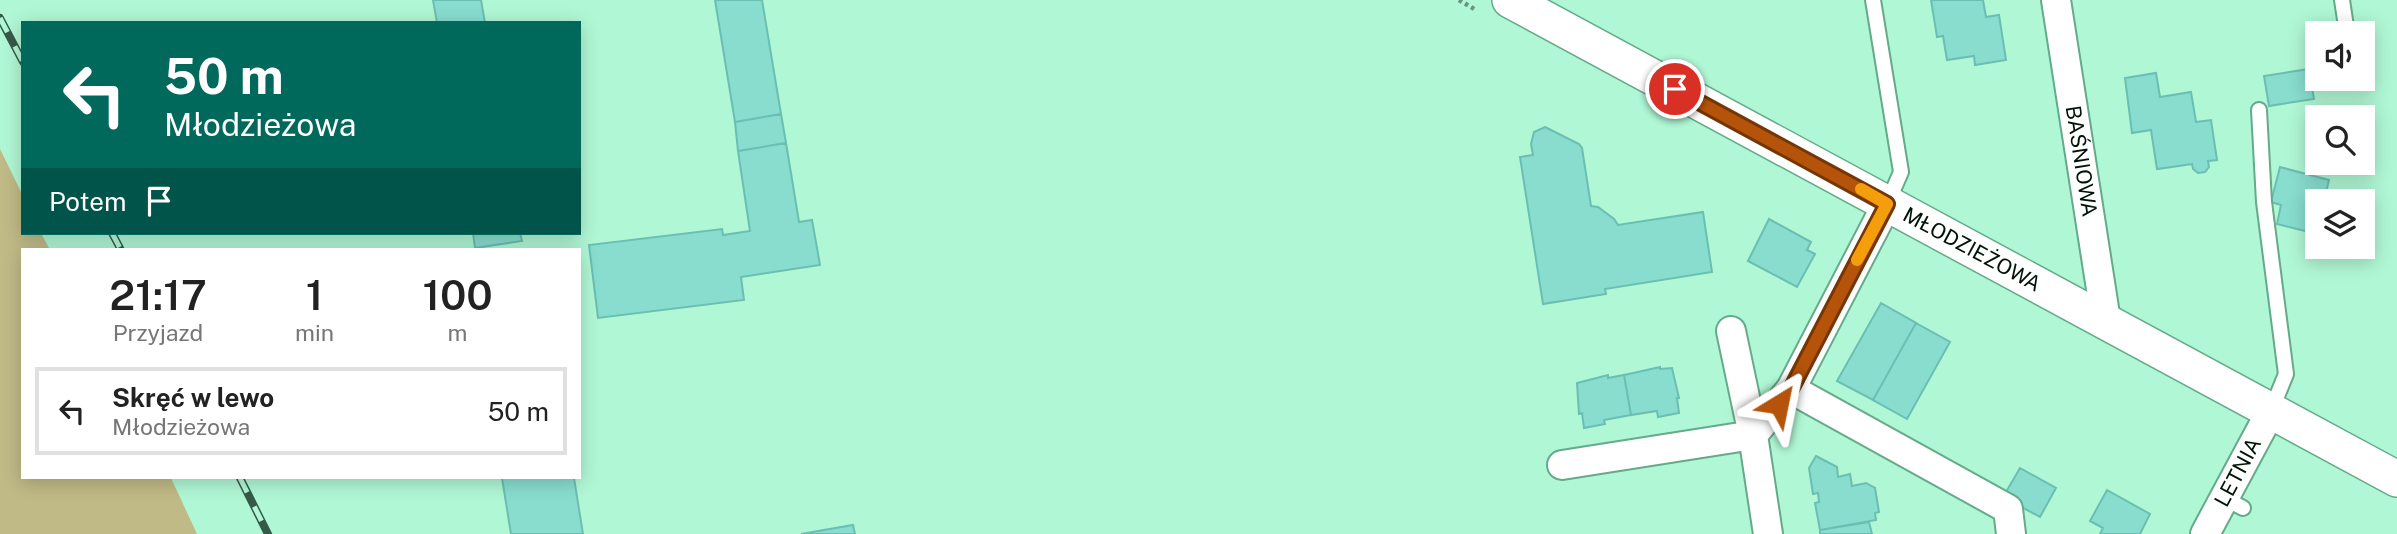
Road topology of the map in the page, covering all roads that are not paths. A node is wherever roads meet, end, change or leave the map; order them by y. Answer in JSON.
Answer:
{"nodes":[{"id":1,"x":1510,"y":0,"type":"edge"},
{"id":2,"x":1874,"y":0,"type":"edge"},
{"id":3,"x":2056,"y":0,"type":"edge"},
{"id":4,"x":2342,"y":0,"type":"edge"},
{"id":5,"x":2345,"y":21,"type":"edge"},
{"id":6,"x":2259,"y":110,"type":"dead end"},
{"id":7,"x":1887,"y":204,"type":"junction"},
{"id":8,"x":2106,"y":321,"type":"junction"},
{"id":9,"x":1731,"y":331,"type":"dead end"},
{"id":10,"x":1791,"y":389,"type":"junction"},
{"id":11,"x":2271,"y":411,"type":"junction"},
{"id":12,"x":1752,"y":435,"type":"junction"},
{"id":13,"x":1562,"y":464,"type":"dead end"},
{"id":14,"x":2397,"y":479,"type":"edge"},
{"id":15,"x":1768,"y":534,"type":"edge"},
{"id":16,"x":2011,"y":534,"type":"edge"},
{"id":17,"x":2205,"y":534,"type":"edge"}],
"edges":[{"from":1,"to":7,"type":"street","name":"MŁODZIEŻOWA"},
{"from":2,"to":7,"type":"lane"},
{"from":3,"to":8,"type":"street","name":"BAŚNIOWA"},
{"from":4,"to":5,"type":"lane"},
{"from":6,"to":11,"type":"lane"},
{"from":7,"to":8,"type":"street","name":"MŁODZIEŻOWA"},
{"from":7,"to":10,"type":"street"},
{"from":8,"to":11,"type":"street","name":"MŁODZIEŻOWA"},
{"from":9,"to":12,"type":"street"},
{"from":10,"to":12,"type":"street"},
{"from":10,"to":16,"type":"street"},
{"from":11,"to":14,"type":"street","name":"MŁODZIEŻOWA"},
{"from":11,"to":17,"type":"street","name":"LETNIA"},
{"from":12,"to":13,"type":"street"},
{"from":12,"to":15,"type":"street"}]}
